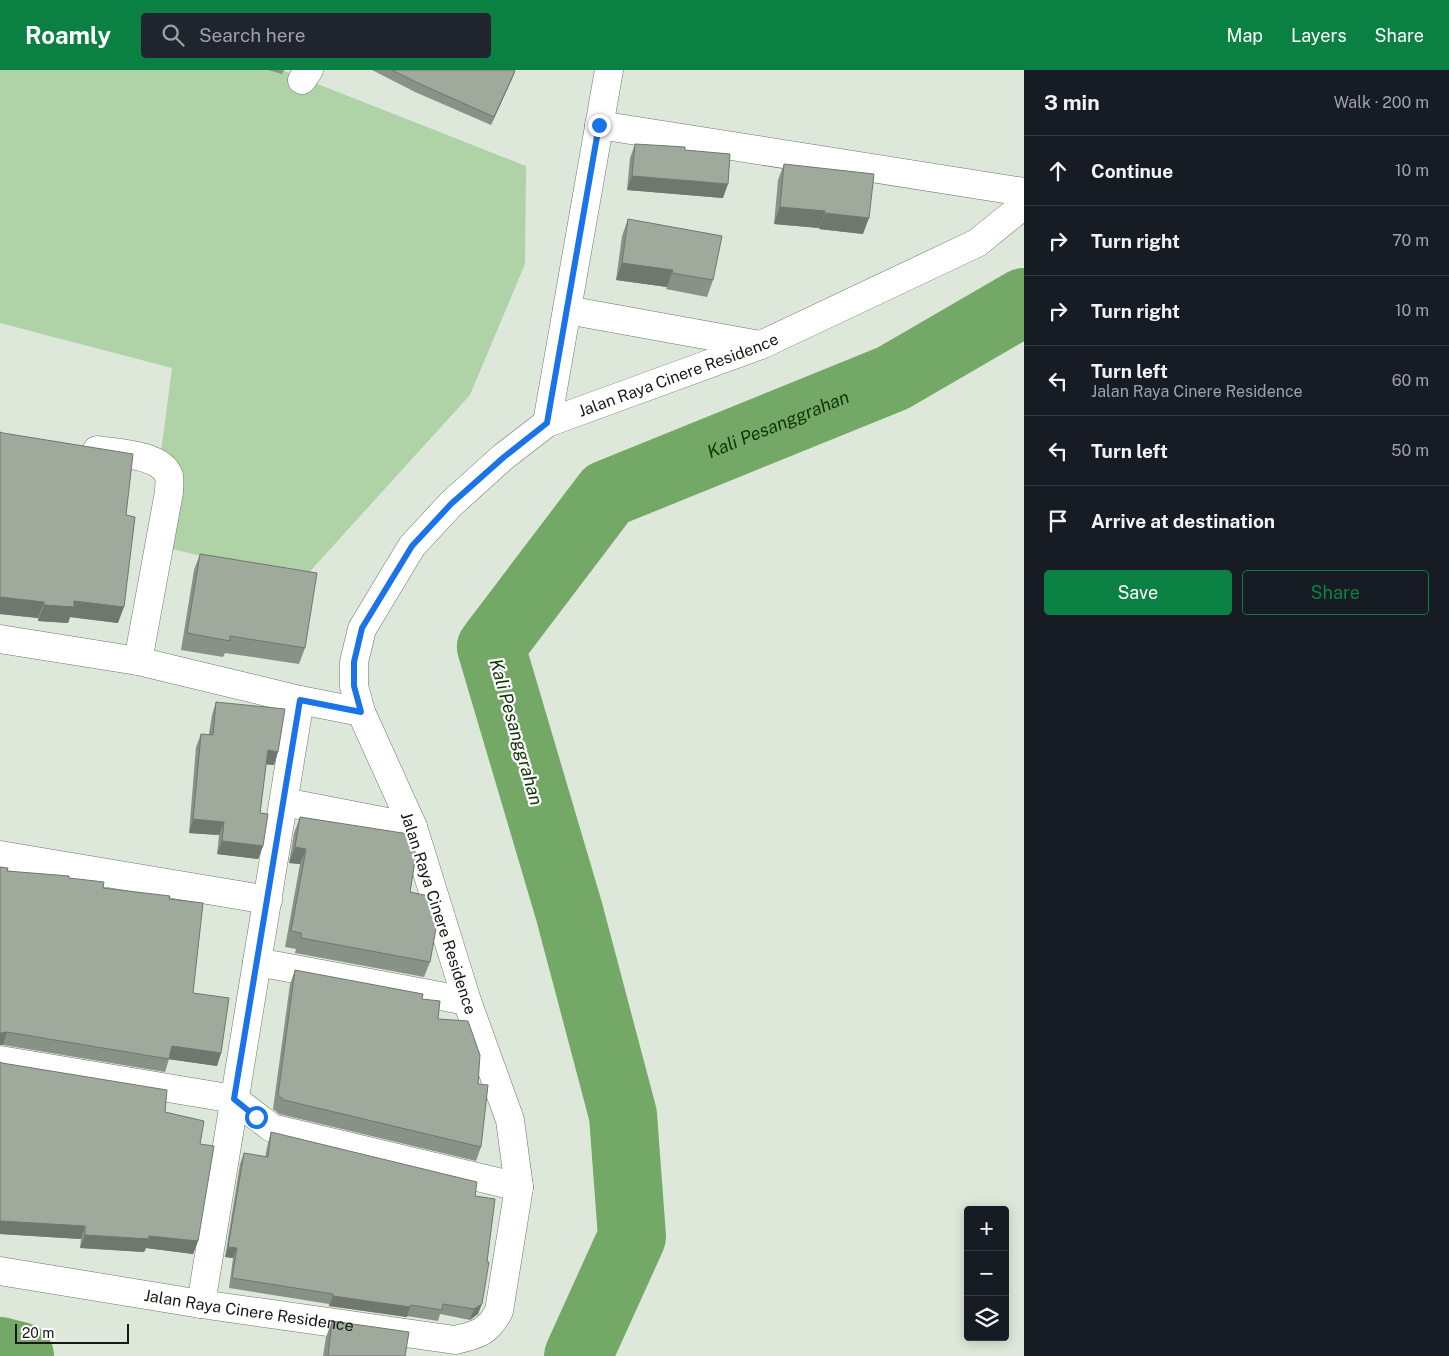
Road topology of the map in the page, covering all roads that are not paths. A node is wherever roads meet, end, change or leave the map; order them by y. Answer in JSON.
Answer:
{"nodes":[{"id":1,"x":609,"y":70,"type":"edge"},
{"id":2,"x":599,"y":125,"type":"junction"},
{"id":3,"x":1024,"y":192,"type":"edge"},
{"id":4,"x":1024,"y":205,"type":"edge"},
{"id":5,"x":567,"y":310,"type":"junction"},
{"id":6,"x":761,"y":346,"type":"junction"},
{"id":7,"x":547,"y":423,"type":"junction"},
{"id":8,"x":76,"y":446,"type":"edge"},
{"id":9,"x":0,"y":639,"type":"edge"},
{"id":10,"x":138,"y":661,"type":"junction"},
{"id":11,"x":300,"y":700,"type":"junction"},
{"id":12,"x":361,"y":712,"type":"junction"},
{"id":13,"x":284,"y":802,"type":"junction"},
{"id":14,"x":413,"y":826,"type":"junction"},
{"id":15,"x":0,"y":855,"type":"edge"},
{"id":16,"x":268,"y":900,"type":"junction"},
{"id":17,"x":257,"y":962,"type":"junction"},
{"id":18,"x":467,"y":1001,"type":"junction"},
{"id":19,"x":0,"y":1060,"type":"edge"},
{"id":20,"x":234,"y":1099,"type":"junction"},
{"id":21,"x":519,"y":1187,"type":"junction"},
{"id":22,"x":0,"y":1270,"type":"edge"},
{"id":23,"x":201,"y":1304,"type":"junction"}],
"edges":[{"from":1,"to":2,"type":"street"},
{"from":2,"to":3,"type":"street"},
{"from":2,"to":5,"type":"street"},
{"from":4,"to":6,"type":"street","name":"Jalan Raya Cinere Residence"},
{"from":5,"to":6,"type":"street"},
{"from":5,"to":7,"type":"street"},
{"from":6,"to":7,"type":"street","name":"Jalan Raya Cinere Residence"},
{"from":7,"to":12,"type":"street","name":"Jalan Raya Cinere Residence"},
{"from":8,"to":10,"type":"street"},
{"from":9,"to":10,"type":"street"},
{"from":10,"to":11,"type":"street"},
{"from":11,"to":12,"type":"street"},
{"from":11,"to":13,"type":"street"},
{"from":12,"to":14,"type":"street","name":"Jalan Raya Cinere Residence"},
{"from":13,"to":14,"type":"street"},
{"from":13,"to":16,"type":"street"},
{"from":14,"to":18,"type":"street","name":"Jalan Raya Cinere Residence"},
{"from":15,"to":16,"type":"street"},
{"from":16,"to":17,"type":"street"},
{"from":17,"to":18,"type":"street"},
{"from":17,"to":20,"type":"street"},
{"from":18,"to":21,"type":"street","name":"Jalan Raya Cinere Residence"},
{"from":19,"to":20,"type":"street"},
{"from":20,"to":21,"type":"street"},
{"from":20,"to":23,"type":"street"},
{"from":21,"to":23,"type":"street","name":"Jalan Raya Cinere Residence"},
{"from":22,"to":23,"type":"street","name":"Jalan Raya Cinere Residence"}]}
